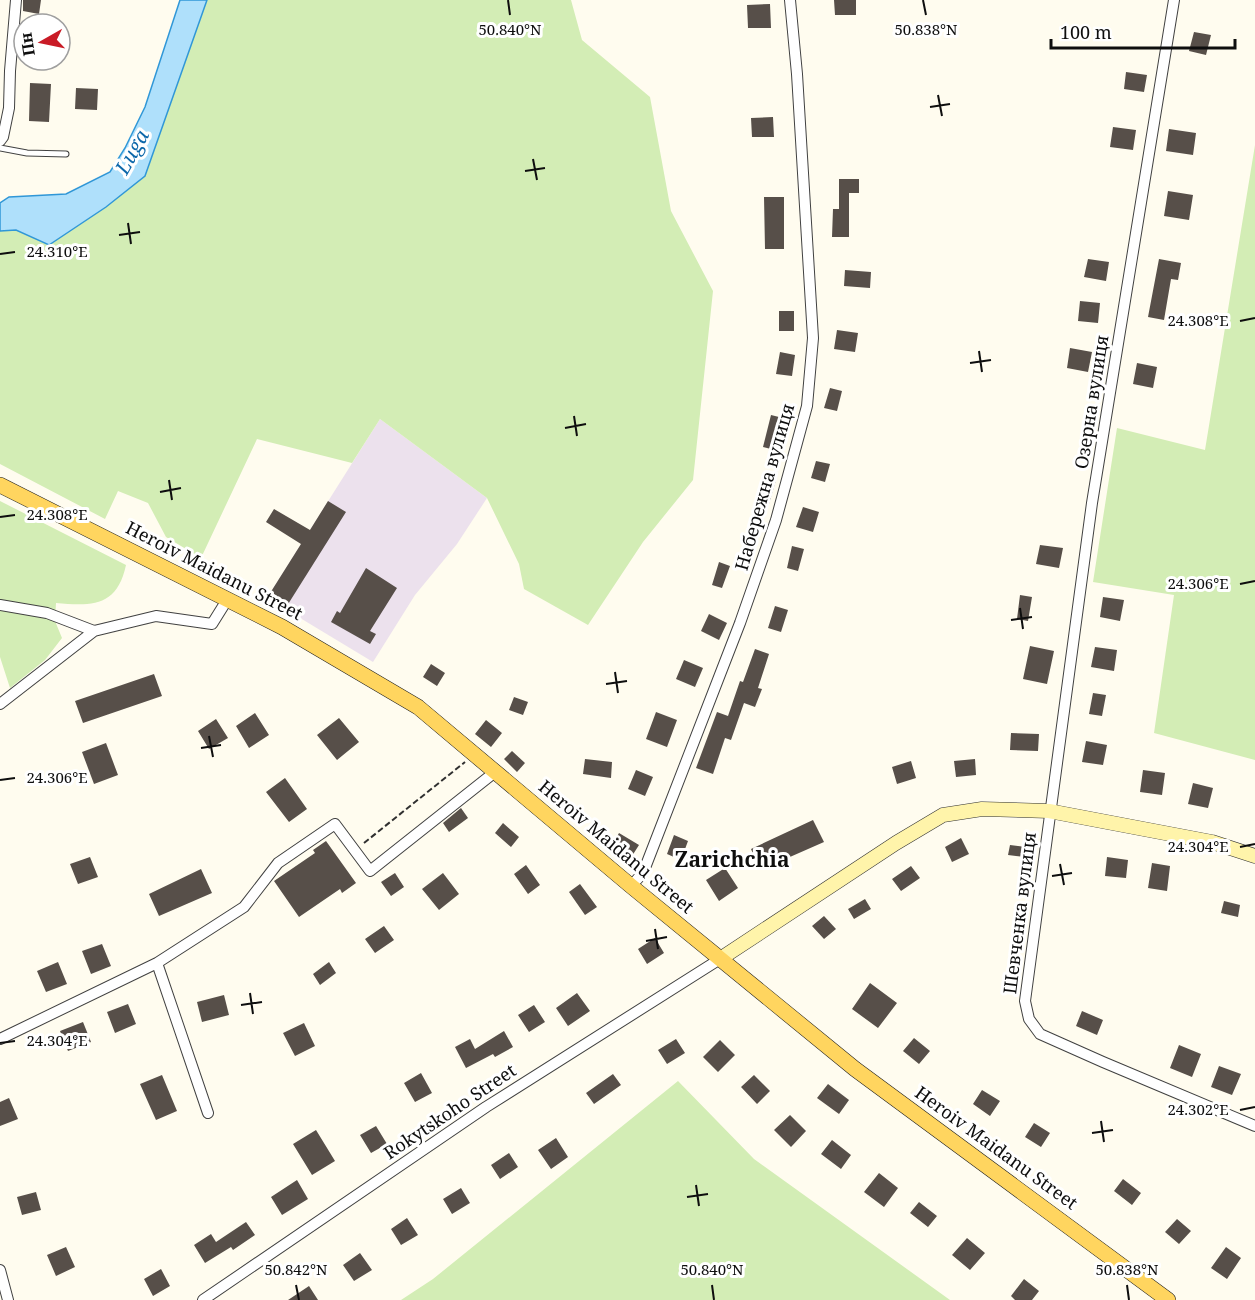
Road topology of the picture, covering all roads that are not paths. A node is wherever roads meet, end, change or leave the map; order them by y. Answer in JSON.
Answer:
{"nodes":[{"id":1,"x":16,"y":0,"type":"edge"},
{"id":2,"x":790,"y":0,"type":"edge"},
{"id":3,"x":1174,"y":0,"type":"edge"},
{"id":4,"x":0,"y":141,"type":"edge"},
{"id":5,"x":0,"y":148,"type":"edge"},
{"id":6,"x":66,"y":154,"type":"dead end"},
{"id":7,"x":0,"y":485,"type":"edge"},
{"id":8,"x":227,"y":600,"type":"junction"},
{"id":9,"x":0,"y":605,"type":"edge"},
{"id":10,"x":94,"y":631,"type":"junction"},
{"id":11,"x":0,"y":704,"type":"edge"},
{"id":12,"x":495,"y":772,"type":"junction"},
{"id":13,"x":1049,"y":811,"type":"junction"},
{"id":14,"x":1255,"y":856,"type":"edge"},
{"id":15,"x":631,"y":886,"type":"junction"},
{"id":16,"x":720,"y":959,"type":"junction"},
{"id":17,"x":157,"y":963,"type":"junction"},
{"id":18,"x":0,"y":1039,"type":"edge"},
{"id":19,"x":208,"y":1113,"type":"dead end"},
{"id":20,"x":1255,"y":1126,"type":"edge"},
{"id":21,"x":0,"y":1270,"type":"edge"},
{"id":22,"x":8,"y":1300,"type":"edge"},
{"id":23,"x":203,"y":1300,"type":"edge"},
{"id":24,"x":1168,"y":1300,"type":"edge"}],
"edges":[{"from":1,"to":4,"type":"street"},
{"from":2,"to":15,"type":"street","name":"Набережна вулиця"},
{"from":3,"to":13,"type":"street","name":"Озерна вулиця"},
{"from":5,"to":6,"type":"lane"},
{"from":7,"to":8,"type":"main road","name":"Heroiv Maidanu Street"},
{"from":8,"to":10,"type":"street"},
{"from":8,"to":12,"type":"main road","name":"Heroiv Maidanu Street"},
{"from":9,"to":10,"type":"street"},
{"from":10,"to":11,"type":"street"},
{"from":12,"to":15,"type":"main road","name":"Heroiv Maidanu Street"},
{"from":12,"to":17,"type":"street"},
{"from":13,"to":14,"type":"street"},
{"from":13,"to":16,"type":"street"},
{"from":13,"to":20,"type":"street","name":"Шевченка вулиця"},
{"from":15,"to":16,"type":"main road","name":"Heroiv Maidanu Street"},
{"from":16,"to":23,"type":"street","name":"Rokytskoho Street"},
{"from":16,"to":24,"type":"main road","name":"Heroiv Maidanu Street"},
{"from":17,"to":18,"type":"street"},
{"from":17,"to":19,"type":"street"},
{"from":21,"to":22,"type":"street"}]}
